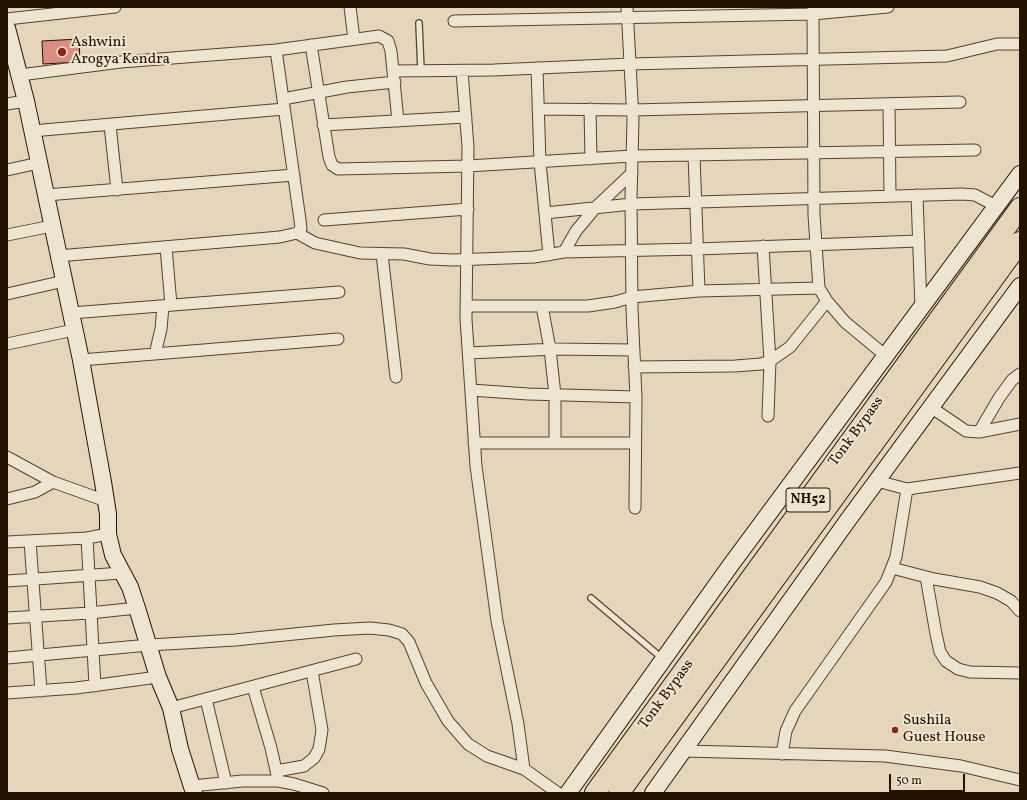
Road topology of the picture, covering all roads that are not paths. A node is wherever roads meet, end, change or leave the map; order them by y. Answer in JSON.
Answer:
{"nodes":[{"id":1,"x":115,"y":7,"type":"edge"},
{"id":2,"x":350,"y":7,"type":"edge"},
{"id":3,"x":888,"y":7,"type":"edge"},
{"id":4,"x":813,"y":10,"type":"edge"},
{"id":5,"x":756,"y":11,"type":"edge"},
{"id":6,"x":627,"y":12,"type":"edge"},
{"id":7,"x":7,"y":19,"type":"edge"},
{"id":8,"x":454,"y":21,"type":"dead end"},
{"id":9,"x":419,"y":23,"type":"dead end"},
{"id":10,"x":7,"y":28,"type":"edge"},
{"id":11,"x":354,"y":39,"type":"junction"},
{"id":12,"x":1020,"y":44,"type":"edge"},
{"id":13,"x":311,"y":45,"type":"junction"},
{"id":14,"x":276,"y":50,"type":"junction"},
{"id":15,"x":814,"y":60,"type":"junction"},
{"id":16,"x":630,"y":64,"type":"junction"},
{"id":17,"x":537,"y":68,"type":"junction"},
{"id":18,"x":421,"y":71,"type":"junction"},
{"id":19,"x":462,"y":71,"type":"junction"},
{"id":20,"x":20,"y":75,"type":"junction"},
{"id":21,"x":394,"y":77,"type":"junction"},
{"id":22,"x":319,"y":92,"type":"junction"},
{"id":23,"x":26,"y":100,"type":"junction"},
{"id":24,"x":960,"y":102,"type":"dead end"},
{"id":25,"x":7,"y":104,"type":"edge"},
{"id":26,"x":283,"y":104,"type":"junction"},
{"id":27,"x":890,"y":104,"type":"junction"},
{"id":28,"x":814,"y":106,"type":"junction"},
{"id":29,"x":538,"y":109,"type":"junction"},
{"id":30,"x":590,"y":110,"type":"junction"},
{"id":31,"x":632,"y":110,"type":"junction"},
{"id":32,"x":466,"y":117,"type":"junction"},
{"id":33,"x":398,"y":121,"type":"junction"},
{"id":34,"x":110,"y":124,"type":"junction"},
{"id":35,"x":323,"y":125,"type":"junction"},
{"id":36,"x":32,"y":131,"type":"junction"},
{"id":37,"x":975,"y":150,"type":"dead end"},
{"id":38,"x":890,"y":151,"type":"junction"},
{"id":39,"x":814,"y":152,"type":"junction"},
{"id":40,"x":694,"y":155,"type":"junction"},
{"id":41,"x":632,"y":156,"type":"junction"},
{"id":42,"x":591,"y":159,"type":"junction"},
{"id":43,"x":540,"y":162,"type":"junction"},
{"id":44,"x":39,"y":163,"type":"junction"},
{"id":45,"x":468,"y":166,"type":"junction"},
{"id":46,"x":7,"y":170,"type":"edge"},
{"id":47,"x":632,"y":173,"type":"junction"},
{"id":48,"x":1020,"y":174,"type":"edge"},
{"id":49,"x":294,"y":175,"type":"junction"},
{"id":50,"x":117,"y":190,"type":"junction"},
{"id":51,"x":917,"y":195,"type":"junction"},
{"id":52,"x":46,"y":196,"type":"junction"},
{"id":53,"x":890,"y":196,"type":"junction"},
{"id":54,"x":814,"y":198,"type":"junction"},
{"id":55,"x":694,"y":201,"type":"junction"},
{"id":56,"x":632,"y":204,"type":"junction"},
{"id":57,"x":996,"y":206,"type":"junction"},
{"id":58,"x":596,"y":207,"type":"junction"},
{"id":59,"x":1020,"y":208,"type":"edge"},
{"id":60,"x":468,"y":209,"type":"junction"},
{"id":61,"x":545,"y":213,"type":"junction"},
{"id":62,"x":324,"y":220,"type":"dead end"},
{"id":63,"x":52,"y":226,"type":"junction"},
{"id":64,"x":297,"y":233,"type":"junction"},
{"id":65,"x":7,"y":236,"type":"edge"},
{"id":66,"x":919,"y":241,"type":"junction"},
{"id":67,"x":1020,"y":242,"type":"edge"},
{"id":68,"x":816,"y":243,"type":"junction"},
{"id":69,"x":763,"y":246,"type":"junction"},
{"id":70,"x":166,"y":247,"type":"junction"},
{"id":71,"x":697,"y":249,"type":"junction"},
{"id":72,"x":632,"y":250,"type":"junction"},
{"id":73,"x":564,"y":252,"type":"junction"},
{"id":74,"x":382,"y":254,"type":"junction"},
{"id":75,"x":549,"y":255,"type":"junction"},
{"id":76,"x":58,"y":256,"type":"junction"},
{"id":77,"x":468,"y":260,"type":"junction"},
{"id":78,"x":64,"y":281,"type":"junction"},
{"id":79,"x":1020,"y":286,"type":"edge"},
{"id":80,"x":819,"y":288,"type":"junction"},
{"id":81,"x":767,"y":289,"type":"junction"},
{"id":82,"x":699,"y":291,"type":"junction"},
{"id":83,"x":339,"y":292,"type":"dead end"},
{"id":84,"x":7,"y":294,"type":"edge"},
{"id":85,"x":632,"y":297,"type":"junction"},
{"id":86,"x":827,"y":301,"type":"junction"},
{"id":87,"x":167,"y":306,"type":"junction"},
{"id":88,"x":466,"y":306,"type":"junction"},
{"id":89,"x":542,"y":306,"type":"junction"},
{"id":90,"x":921,"y":308,"type":"junction"},
{"id":91,"x":71,"y":313,"type":"junction"},
{"id":92,"x":74,"y":330,"type":"junction"},
{"id":93,"x":338,"y":339,"type":"dead end"},
{"id":94,"x":7,"y":344,"type":"edge"},
{"id":95,"x":550,"y":349,"type":"junction"},
{"id":96,"x":634,"y":350,"type":"junction"},
{"id":97,"x":469,"y":353,"type":"junction"},
{"id":98,"x":155,"y":354,"type":"junction"},
{"id":99,"x":886,"y":356,"type":"junction"},
{"id":100,"x":80,"y":360,"type":"junction"},
{"id":101,"x":770,"y":361,"type":"junction"},
{"id":102,"x":634,"y":367,"type":"junction"},
{"id":103,"x":1020,"y":374,"type":"edge"},
{"id":104,"x":396,"y":377,"type":"dead end"},
{"id":105,"x":471,"y":390,"type":"junction"},
{"id":106,"x":555,"y":395,"type":"junction"},
{"id":107,"x":636,"y":397,"type":"junction"},
{"id":108,"x":932,"y":408,"type":"junction"},
{"id":109,"x":768,"y":416,"type":"dead end"},
{"id":110,"x":1020,"y":424,"type":"edge"},
{"id":111,"x":979,"y":432,"type":"junction"},
{"id":112,"x":555,"y":442,"type":"junction"},
{"id":113,"x":474,"y":443,"type":"junction"},
{"id":114,"x":635,"y":443,"type":"junction"},
{"id":115,"x":7,"y":457,"type":"edge"},
{"id":116,"x":1020,"y":473,"type":"edge"},
{"id":117,"x":53,"y":482,"type":"junction"},
{"id":118,"x":877,"y":482,"type":"junction"},
{"id":119,"x":907,"y":489,"type":"junction"},
{"id":120,"x":7,"y":499,"type":"edge"},
{"id":121,"x":106,"y":501,"type":"junction"},
{"id":122,"x":635,"y":508,"type":"dead end"},
{"id":123,"x":108,"y":534,"type":"junction"},
{"id":124,"x":87,"y":538,"type":"junction"},
{"id":125,"x":30,"y":541,"type":"junction"},
{"id":126,"x":7,"y":542,"type":"edge"},
{"id":127,"x":892,"y":568,"type":"junction"},
{"id":128,"x":122,"y":573,"type":"junction"},
{"id":129,"x":88,"y":575,"type":"junction"},
{"id":130,"x":926,"y":577,"type":"junction"},
{"id":131,"x":34,"y":579,"type":"junction"},
{"id":132,"x":7,"y":581,"type":"edge"},
{"id":133,"x":592,"y":598,"type":"dead end"},
{"id":134,"x":137,"y":608,"type":"junction"},
{"id":135,"x":1020,"y":611,"type":"edge"},
{"id":136,"x":90,"y":613,"type":"junction"},
{"id":137,"x":36,"y":616,"type":"junction"},
{"id":138,"x":7,"y":618,"type":"edge"},
{"id":139,"x":149,"y":645,"type":"junction"},
{"id":140,"x":92,"y":650,"type":"junction"},
{"id":141,"x":39,"y":655,"type":"junction"},
{"id":142,"x":7,"y":658,"type":"edge"},
{"id":143,"x":356,"y":659,"type":"dead end"},
{"id":144,"x":664,"y":659,"type":"junction"},
{"id":145,"x":312,"y":671,"type":"junction"},
{"id":146,"x":1020,"y":673,"type":"edge"},
{"id":147,"x":158,"y":677,"type":"junction"},
{"id":148,"x":94,"y":686,"type":"junction"},
{"id":149,"x":253,"y":687,"type":"junction"},
{"id":150,"x":42,"y":690,"type":"junction"},
{"id":151,"x":7,"y":693,"type":"edge"},
{"id":152,"x":206,"y":699,"type":"junction"},
{"id":153,"x":171,"y":708,"type":"junction"},
{"id":154,"x":684,"y":751,"type":"junction"},
{"id":155,"x":782,"y":754,"type":"junction"},
{"id":156,"x":524,"y":769,"type":"junction"},
{"id":157,"x":277,"y":776,"type":"junction"},
{"id":158,"x":1020,"y":780,"type":"edge"},
{"id":159,"x":226,"y":783,"type":"junction"},
{"id":160,"x":193,"y":790,"type":"edge"},
{"id":161,"x":323,"y":793,"type":"edge"},
{"id":162,"x":558,"y":793,"type":"edge"},
{"id":163,"x":568,"y":793,"type":"edge"},
{"id":164,"x":595,"y":793,"type":"edge"},
{"id":165,"x":619,"y":793,"type":"edge"},
{"id":166,"x":653,"y":793,"type":"edge"}],
"edges":[{"from":1,"to":7,"type":"street"},
{"from":2,"to":11,"type":"street"},
{"from":3,"to":4,"type":"street"},
{"from":4,"to":5,"type":"street"},
{"from":4,"to":15,"type":"street"},
{"from":5,"to":6,"type":"street"},
{"from":6,"to":8,"type":"street"},
{"from":6,"to":16,"type":"street"},
{"from":9,"to":18,"type":"lane"},
{"from":10,"to":20,"type":"street"},
{"from":11,"to":13,"type":"street"},
{"from":11,"to":21,"type":"street"},
{"from":12,"to":15,"type":"street"},
{"from":13,"to":14,"type":"street"},
{"from":13,"to":22,"type":"street"},
{"from":14,"to":20,"type":"street"},
{"from":14,"to":26,"type":"street"},
{"from":15,"to":16,"type":"street"},
{"from":15,"to":28,"type":"street"},
{"from":16,"to":17,"type":"street"},
{"from":16,"to":31,"type":"street"},
{"from":17,"to":19,"type":"street"},
{"from":17,"to":29,"type":"street"},
{"from":18,"to":19,"type":"street"},
{"from":18,"to":21,"type":"street"},
{"from":19,"to":32,"type":"street"},
{"from":20,"to":23,"type":"street"},
{"from":21,"to":22,"type":"street"},
{"from":21,"to":33,"type":"street"},
{"from":22,"to":26,"type":"street"},
{"from":22,"to":35,"type":"street"},
{"from":23,"to":25,"type":"street"},
{"from":23,"to":36,"type":"street"},
{"from":24,"to":27,"type":"street"},
{"from":26,"to":34,"type":"street"},
{"from":26,"to":49,"type":"street"},
{"from":27,"to":28,"type":"street"},
{"from":27,"to":38,"type":"street"},
{"from":28,"to":31,"type":"street"},
{"from":28,"to":39,"type":"street"},
{"from":29,"to":30,"type":"street"},
{"from":29,"to":43,"type":"street"},
{"from":30,"to":31,"type":"street"},
{"from":30,"to":42,"type":"street"},
{"from":31,"to":41,"type":"street"},
{"from":32,"to":33,"type":"street"},
{"from":32,"to":45,"type":"street"},
{"from":33,"to":35,"type":"street"},
{"from":34,"to":36,"type":"street"},
{"from":34,"to":50,"type":"street"},
{"from":35,"to":45,"type":"street"},
{"from":36,"to":44,"type":"street"},
{"from":37,"to":38,"type":"street"},
{"from":38,"to":39,"type":"street"},
{"from":38,"to":53,"type":"street"},
{"from":39,"to":40,"type":"street"},
{"from":39,"to":54,"type":"street"},
{"from":40,"to":41,"type":"street"},
{"from":40,"to":55,"type":"street"},
{"from":41,"to":42,"type":"street"},
{"from":41,"to":47,"type":"street"},
{"from":42,"to":43,"type":"street"},
{"from":43,"to":45,"type":"street"},
{"from":43,"to":61,"type":"street"},
{"from":44,"to":46,"type":"street"},
{"from":44,"to":52,"type":"street"},
{"from":45,"to":60,"type":"street"},
{"from":47,"to":56,"type":"street"},
{"from":47,"to":58,"type":"street"},
{"from":48,"to":57,"type":"street"},
{"from":49,"to":50,"type":"street"},
{"from":49,"to":64,"type":"street"},
{"from":50,"to":52,"type":"street"},
{"from":51,"to":53,"type":"street"},
{"from":51,"to":57,"type":"street"},
{"from":51,"to":66,"type":"street"},
{"from":52,"to":63,"type":"street"},
{"from":53,"to":54,"type":"street"},
{"from":54,"to":55,"type":"street"},
{"from":54,"to":68,"type":"street"},
{"from":55,"to":56,"type":"street"},
{"from":55,"to":71,"type":"street"},
{"from":56,"to":58,"type":"street"},
{"from":56,"to":72,"type":"street"},
{"from":57,"to":90,"type":"street"},
{"from":58,"to":61,"type":"street"},
{"from":58,"to":73,"type":"street"},
{"from":59,"to":164,"type":"highway","name":"Tonk Bypass","number":"NH52"},
{"from":60,"to":62,"type":"street"},
{"from":60,"to":77,"type":"street"},
{"from":61,"to":75,"type":"street"},
{"from":63,"to":65,"type":"street"},
{"from":63,"to":76,"type":"street"},
{"from":64,"to":70,"type":"street"},
{"from":64,"to":74,"type":"street"},
{"from":66,"to":68,"type":"street"},
{"from":66,"to":90,"type":"street"},
{"from":67,"to":165,"type":"highway","number":"NH52"},
{"from":68,"to":69,"type":"street"},
{"from":68,"to":80,"type":"street"},
{"from":69,"to":71,"type":"street"},
{"from":69,"to":81,"type":"street"},
{"from":70,"to":76,"type":"street"},
{"from":70,"to":87,"type":"street"},
{"from":71,"to":72,"type":"street"},
{"from":71,"to":82,"type":"street"},
{"from":72,"to":73,"type":"street"},
{"from":72,"to":85,"type":"street"},
{"from":73,"to":75,"type":"street"},
{"from":74,"to":77,"type":"street"},
{"from":74,"to":104,"type":"street"},
{"from":75,"to":77,"type":"street"},
{"from":76,"to":78,"type":"street"},
{"from":77,"to":88,"type":"street"},
{"from":78,"to":84,"type":"street"},
{"from":78,"to":91,"type":"street"},
{"from":79,"to":108,"type":"street"},
{"from":80,"to":81,"type":"street"},
{"from":80,"to":86,"type":"street"},
{"from":81,"to":82,"type":"street"},
{"from":81,"to":101,"type":"street"},
{"from":82,"to":85,"type":"street"},
{"from":83,"to":87,"type":"street"},
{"from":85,"to":89,"type":"street"},
{"from":85,"to":96,"type":"street"},
{"from":86,"to":99,"type":"street"},
{"from":86,"to":101,"type":"street"},
{"from":87,"to":91,"type":"street"},
{"from":87,"to":98,"type":"street"},
{"from":88,"to":89,"type":"street"},
{"from":88,"to":97,"type":"street"},
{"from":89,"to":95,"type":"street"},
{"from":90,"to":99,"type":"street"},
{"from":91,"to":92,"type":"street"},
{"from":92,"to":94,"type":"street"},
{"from":92,"to":100,"type":"street"},
{"from":93,"to":98,"type":"street"},
{"from":95,"to":96,"type":"street"},
{"from":95,"to":97,"type":"street"},
{"from":95,"to":106,"type":"street"},
{"from":96,"to":102,"type":"street"},
{"from":97,"to":105,"type":"street"},
{"from":98,"to":100,"type":"street"},
{"from":99,"to":144,"type":"street"},
{"from":100,"to":121,"type":"street"},
{"from":101,"to":102,"type":"street"},
{"from":101,"to":109,"type":"street"},
{"from":102,"to":107,"type":"street"},
{"from":103,"to":111,"type":"street"},
{"from":105,"to":106,"type":"street"},
{"from":105,"to":113,"type":"street"},
{"from":106,"to":107,"type":"street"},
{"from":106,"to":112,"type":"street"},
{"from":107,"to":114,"type":"street"},
{"from":108,"to":111,"type":"street"},
{"from":108,"to":118,"type":"street"},
{"from":110,"to":111,"type":"street"},
{"from":112,"to":113,"type":"street"},
{"from":112,"to":114,"type":"street"},
{"from":113,"to":156,"type":"street"},
{"from":114,"to":122,"type":"street"},
{"from":115,"to":117,"type":"street"},
{"from":116,"to":119,"type":"street"},
{"from":117,"to":120,"type":"street"},
{"from":117,"to":121,"type":"street"},
{"from":118,"to":119,"type":"street"},
{"from":118,"to":154,"type":"street"},
{"from":119,"to":127,"type":"street"},
{"from":121,"to":123,"type":"street"},
{"from":123,"to":124,"type":"street"},
{"from":123,"to":128,"type":"street"},
{"from":124,"to":125,"type":"street"},
{"from":124,"to":129,"type":"street"},
{"from":125,"to":126,"type":"street"},
{"from":125,"to":131,"type":"street"},
{"from":127,"to":130,"type":"street"},
{"from":127,"to":155,"type":"street"},
{"from":128,"to":129,"type":"street"},
{"from":128,"to":134,"type":"street"},
{"from":129,"to":131,"type":"street"},
{"from":129,"to":136,"type":"street"},
{"from":130,"to":135,"type":"street"},
{"from":130,"to":146,"type":"street"},
{"from":131,"to":132,"type":"street"},
{"from":131,"to":137,"type":"street"},
{"from":133,"to":144,"type":"lane"},
{"from":134,"to":136,"type":"street"},
{"from":134,"to":139,"type":"street"},
{"from":136,"to":137,"type":"street"},
{"from":136,"to":140,"type":"street"},
{"from":137,"to":138,"type":"street"},
{"from":137,"to":141,"type":"street"},
{"from":139,"to":140,"type":"street"},
{"from":139,"to":147,"type":"street"},
{"from":139,"to":156,"type":"street"},
{"from":140,"to":141,"type":"street"},
{"from":140,"to":148,"type":"street"},
{"from":141,"to":142,"type":"street"},
{"from":141,"to":150,"type":"street"},
{"from":143,"to":145,"type":"street"},
{"from":144,"to":163,"type":"street"},
{"from":145,"to":149,"type":"street"},
{"from":145,"to":157,"type":"street"},
{"from":147,"to":148,"type":"street"},
{"from":147,"to":153,"type":"street"},
{"from":148,"to":150,"type":"street"},
{"from":149,"to":152,"type":"street"},
{"from":149,"to":157,"type":"street"},
{"from":150,"to":151,"type":"street"},
{"from":152,"to":153,"type":"street"},
{"from":152,"to":159,"type":"street"},
{"from":153,"to":160,"type":"street"},
{"from":154,"to":155,"type":"street"},
{"from":154,"to":166,"type":"street"},
{"from":155,"to":158,"type":"street"},
{"from":156,"to":162,"type":"street"},
{"from":157,"to":159,"type":"street"},
{"from":157,"to":161,"type":"street"},
{"from":159,"to":160,"type":"street"}]}
